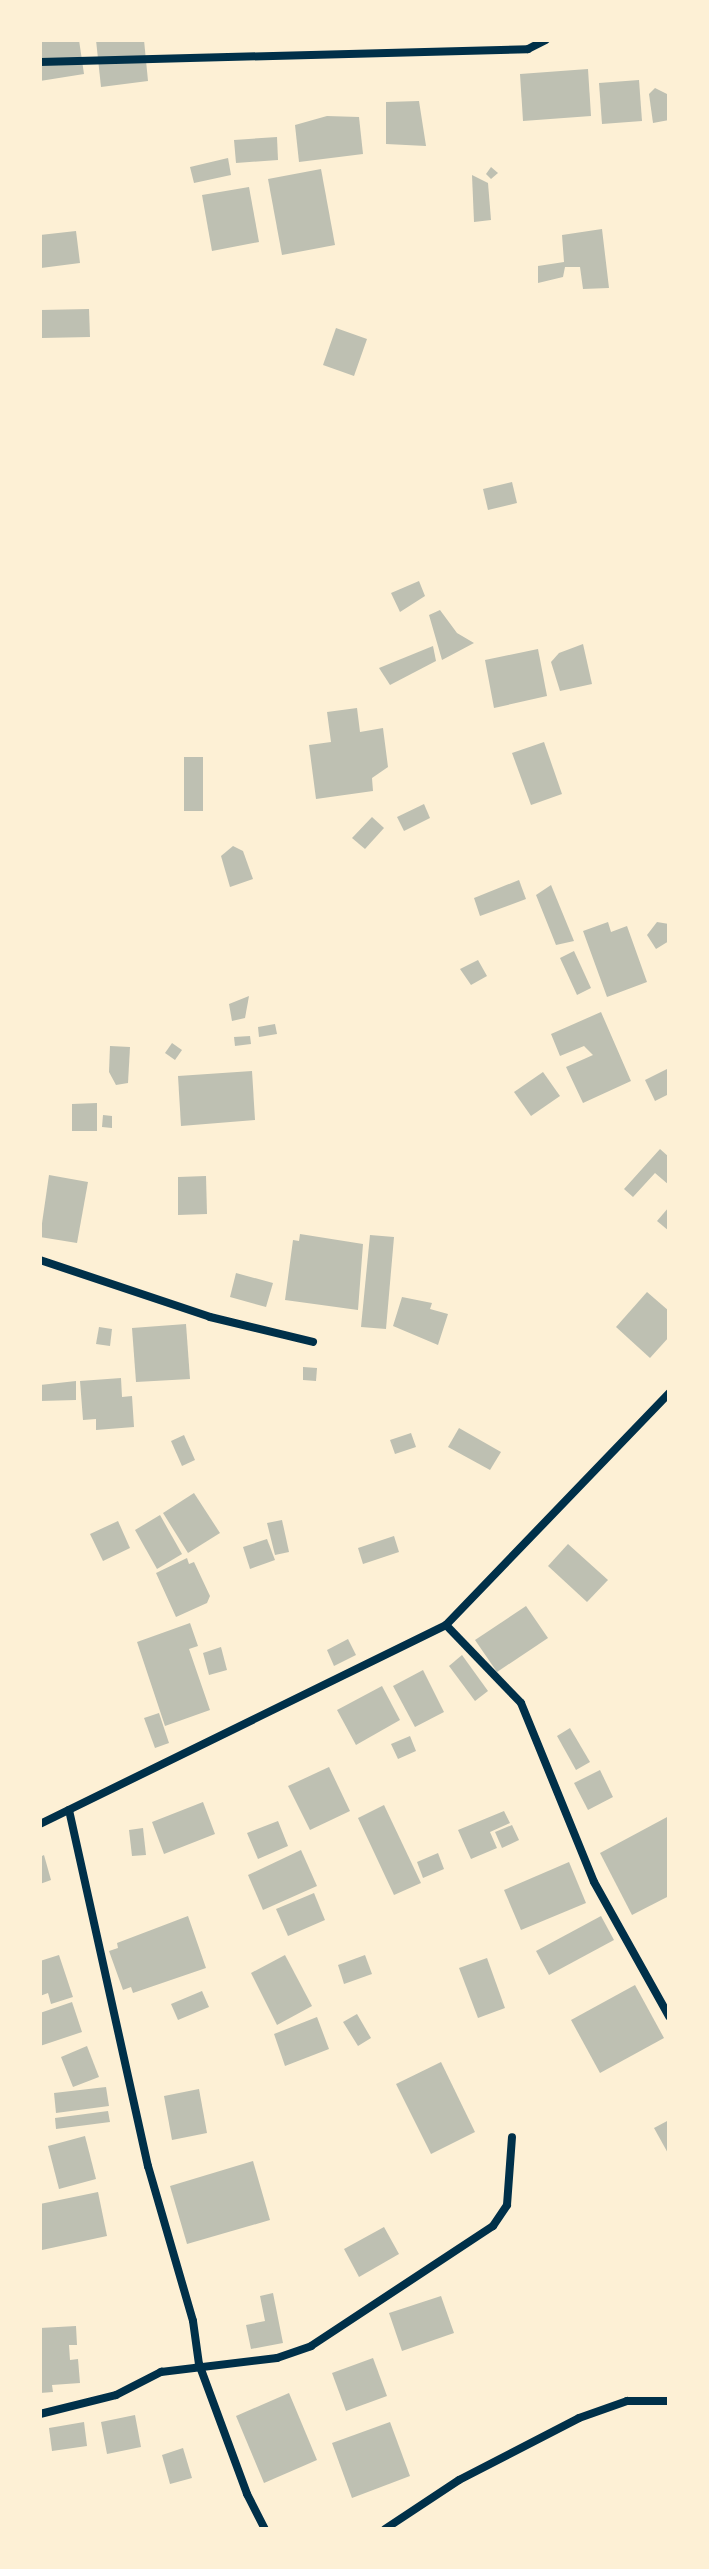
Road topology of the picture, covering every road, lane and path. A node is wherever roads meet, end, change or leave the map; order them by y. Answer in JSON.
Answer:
{"nodes":[{"id":1,"x":544,"y":40,"type":"edge"},
{"id":2,"x":40,"y":62,"type":"edge"},
{"id":3,"x":40,"y":1260,"type":"edge"},
{"id":4,"x":313,"y":1342,"type":"dead end"},
{"id":5,"x":669,"y":1393,"type":"edge"},
{"id":6,"x":446,"y":1625,"type":"junction"},
{"id":7,"x":69,"y":1810,"type":"junction"},
{"id":8,"x":40,"y":1824,"type":"edge"},
{"id":9,"x":669,"y":2016,"type":"edge"},
{"id":10,"x":512,"y":2137,"type":"dead end"},
{"id":11,"x":199,"y":2364,"type":"junction"},
{"id":12,"x":669,"y":2401,"type":"edge"},
{"id":13,"x":40,"y":2414,"type":"edge"},
{"id":14,"x":265,"y":2529,"type":"edge"},
{"id":15,"x":385,"y":2529,"type":"edge"}],
"edges":[{"from":1,"to":2,"type":"street"},
{"from":3,"to":4,"type":"street"},
{"from":5,"to":6,"type":"street"},
{"from":6,"to":7,"type":"street"},
{"from":6,"to":9,"type":"street"},
{"from":7,"to":8,"type":"street"},
{"from":7,"to":11,"type":"street"},
{"from":10,"to":11,"type":"street"},
{"from":11,"to":13,"type":"street"},
{"from":11,"to":14,"type":"street"},
{"from":12,"to":15,"type":"street"}]}
